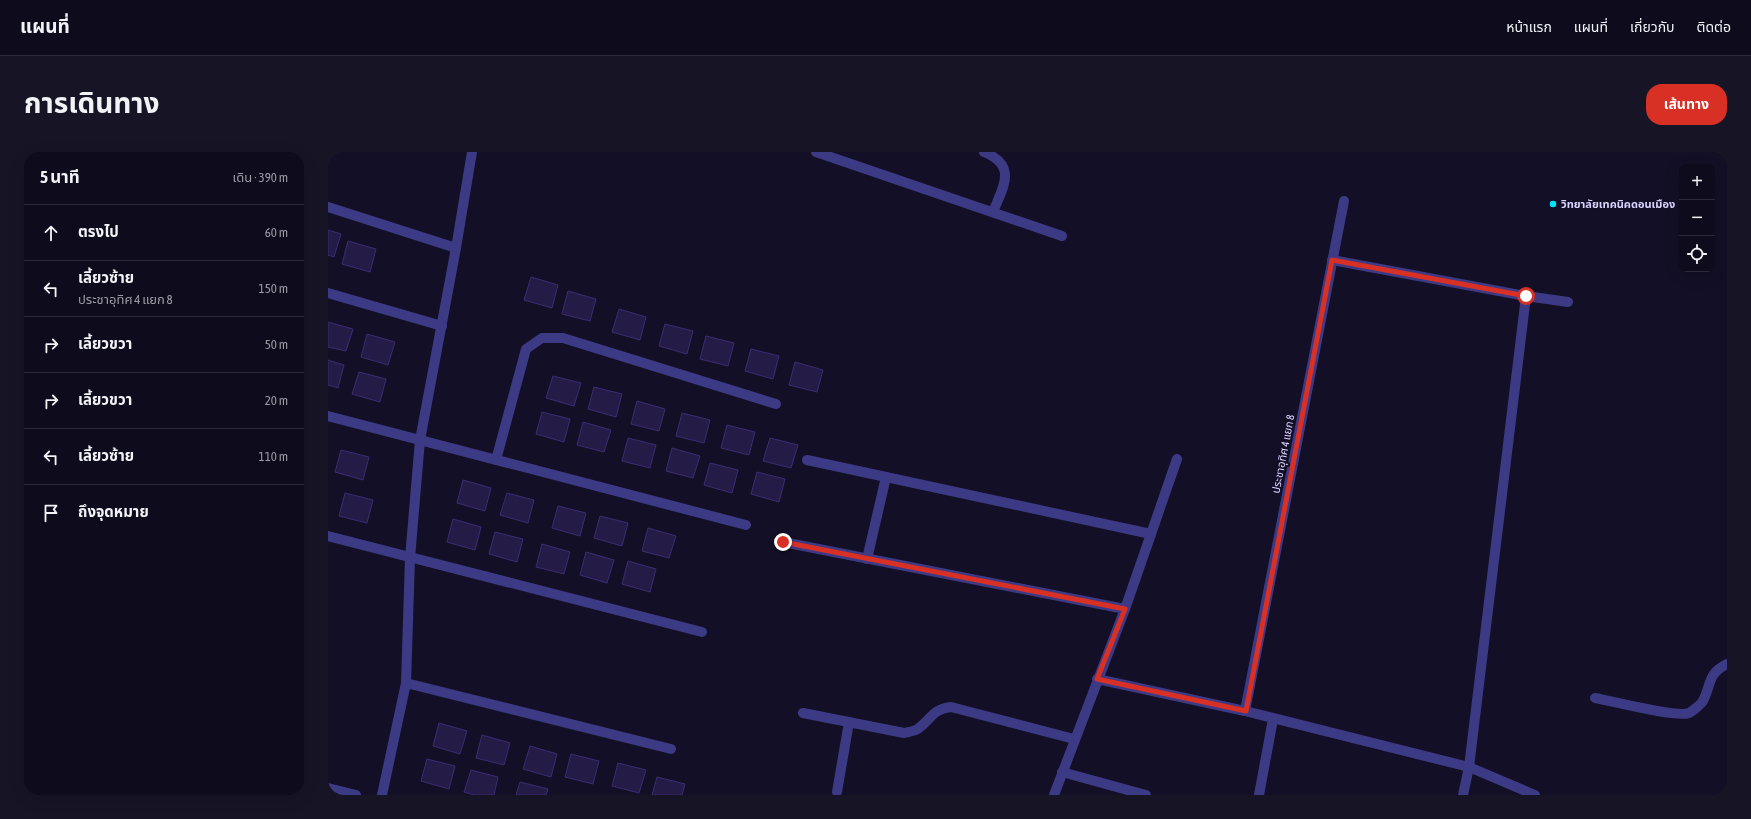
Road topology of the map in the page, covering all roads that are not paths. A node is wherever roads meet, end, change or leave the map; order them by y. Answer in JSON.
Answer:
{"nodes":[{"id":1,"x":472,"y":152,"type":"edge"},
{"id":2,"x":816,"y":152,"type":"edge"},
{"id":3,"x":984,"y":152,"type":"edge"},
{"id":4,"x":1344,"y":201,"type":"dead end"},
{"id":5,"x":328,"y":207,"type":"edge"},
{"id":6,"x":993,"y":212,"type":"junction"},
{"id":7,"x":1062,"y":236,"type":"dead end"},
{"id":8,"x":456,"y":248,"type":"junction"},
{"id":9,"x":1332,"y":260,"type":"junction"},
{"id":10,"x":328,"y":293,"type":"edge"},
{"id":11,"x":1526,"y":296,"type":"junction"},
{"id":12,"x":1568,"y":302,"type":"dead end"},
{"id":13,"x":442,"y":326,"type":"junction"},
{"id":14,"x":776,"y":404,"type":"dead end"},
{"id":15,"x":328,"y":416,"type":"edge"},
{"id":16,"x":420,"y":440,"type":"junction"},
{"id":17,"x":1177,"y":459,"type":"dead end"},
{"id":18,"x":496,"y":460,"type":"junction"},
{"id":19,"x":807,"y":460,"type":"dead end"},
{"id":20,"x":886,"y":477,"type":"junction"},
{"id":21,"x":746,"y":525,"type":"dead end"},
{"id":22,"x":1151,"y":534,"type":"junction"},
{"id":23,"x":328,"y":536,"type":"edge"},
{"id":24,"x":783,"y":542,"type":"dead end"},
{"id":25,"x":410,"y":558,"type":"junction"},
{"id":26,"x":866,"y":559,"type":"junction"},
{"id":27,"x":1125,"y":609,"type":"junction"},
{"id":28,"x":702,"y":632,"type":"dead end"},
{"id":29,"x":1727,"y":664,"type":"edge"},
{"id":30,"x":1097,"y":679,"type":"junction"},
{"id":31,"x":406,"y":684,"type":"junction"},
{"id":32,"x":1595,"y":698,"type":"dead end"},
{"id":33,"x":1246,"y":711,"type":"junction"},
{"id":34,"x":803,"y":713,"type":"dead end"},
{"id":35,"x":1273,"y":719,"type":"junction"},
{"id":36,"x":849,"y":722,"type":"junction"},
{"id":37,"x":1074,"y":739,"type":"junction"},
{"id":38,"x":671,"y":749,"type":"dead end"},
{"id":39,"x":1469,"y":767,"type":"junction"},
{"id":40,"x":1062,"y":772,"type":"junction"},
{"id":41,"x":328,"y":788,"type":"edge"},
{"id":42,"x":837,"y":792,"type":"dead end"},
{"id":43,"x":356,"y":795,"type":"edge"},
{"id":44,"x":382,"y":795,"type":"edge"},
{"id":45,"x":1054,"y":795,"type":"edge"},
{"id":46,"x":1146,"y":795,"type":"edge"},
{"id":47,"x":1259,"y":795,"type":"edge"},
{"id":48,"x":1463,"y":795,"type":"edge"},
{"id":49,"x":1535,"y":795,"type":"edge"}],
"edges":[{"from":1,"to":8,"type":"street"},
{"from":2,"to":6,"type":"street"},
{"from":3,"to":6,"type":"street"},
{"from":4,"to":9,"type":"street","name":"ประชาอุทิศ 4 แยก 8"},
{"from":5,"to":8,"type":"street"},
{"from":6,"to":7,"type":"street"},
{"from":8,"to":13,"type":"street"},
{"from":9,"to":11,"type":"street"},
{"from":9,"to":33,"type":"street","name":"ประชาอุทิศ 4 แยก 8"},
{"from":10,"to":13,"type":"street"},
{"from":11,"to":12,"type":"street"},
{"from":11,"to":39,"type":"street"},
{"from":13,"to":16,"type":"street"},
{"from":14,"to":18,"type":"street"},
{"from":15,"to":16,"type":"street"},
{"from":16,"to":18,"type":"street"},
{"from":16,"to":25,"type":"street"},
{"from":17,"to":22,"type":"street"},
{"from":18,"to":21,"type":"street"},
{"from":19,"to":20,"type":"street"},
{"from":20,"to":22,"type":"street"},
{"from":20,"to":26,"type":"street"},
{"from":22,"to":27,"type":"street"},
{"from":23,"to":25,"type":"street"},
{"from":24,"to":26,"type":"street"},
{"from":25,"to":28,"type":"street"},
{"from":25,"to":31,"type":"street"},
{"from":26,"to":27,"type":"street"},
{"from":27,"to":30,"type":"street"},
{"from":29,"to":32,"type":"street"},
{"from":30,"to":33,"type":"street"},
{"from":30,"to":37,"type":"street"},
{"from":31,"to":38,"type":"street"},
{"from":31,"to":44,"type":"street"},
{"from":33,"to":35,"type":"street"},
{"from":34,"to":36,"type":"street"},
{"from":35,"to":39,"type":"street"},
{"from":35,"to":47,"type":"street"},
{"from":36,"to":37,"type":"street"},
{"from":36,"to":42,"type":"street"},
{"from":37,"to":40,"type":"street"},
{"from":39,"to":48,"type":"street"},
{"from":39,"to":49,"type":"street"},
{"from":40,"to":45,"type":"street"},
{"from":40,"to":46,"type":"street"},
{"from":41,"to":43,"type":"street"}]}
